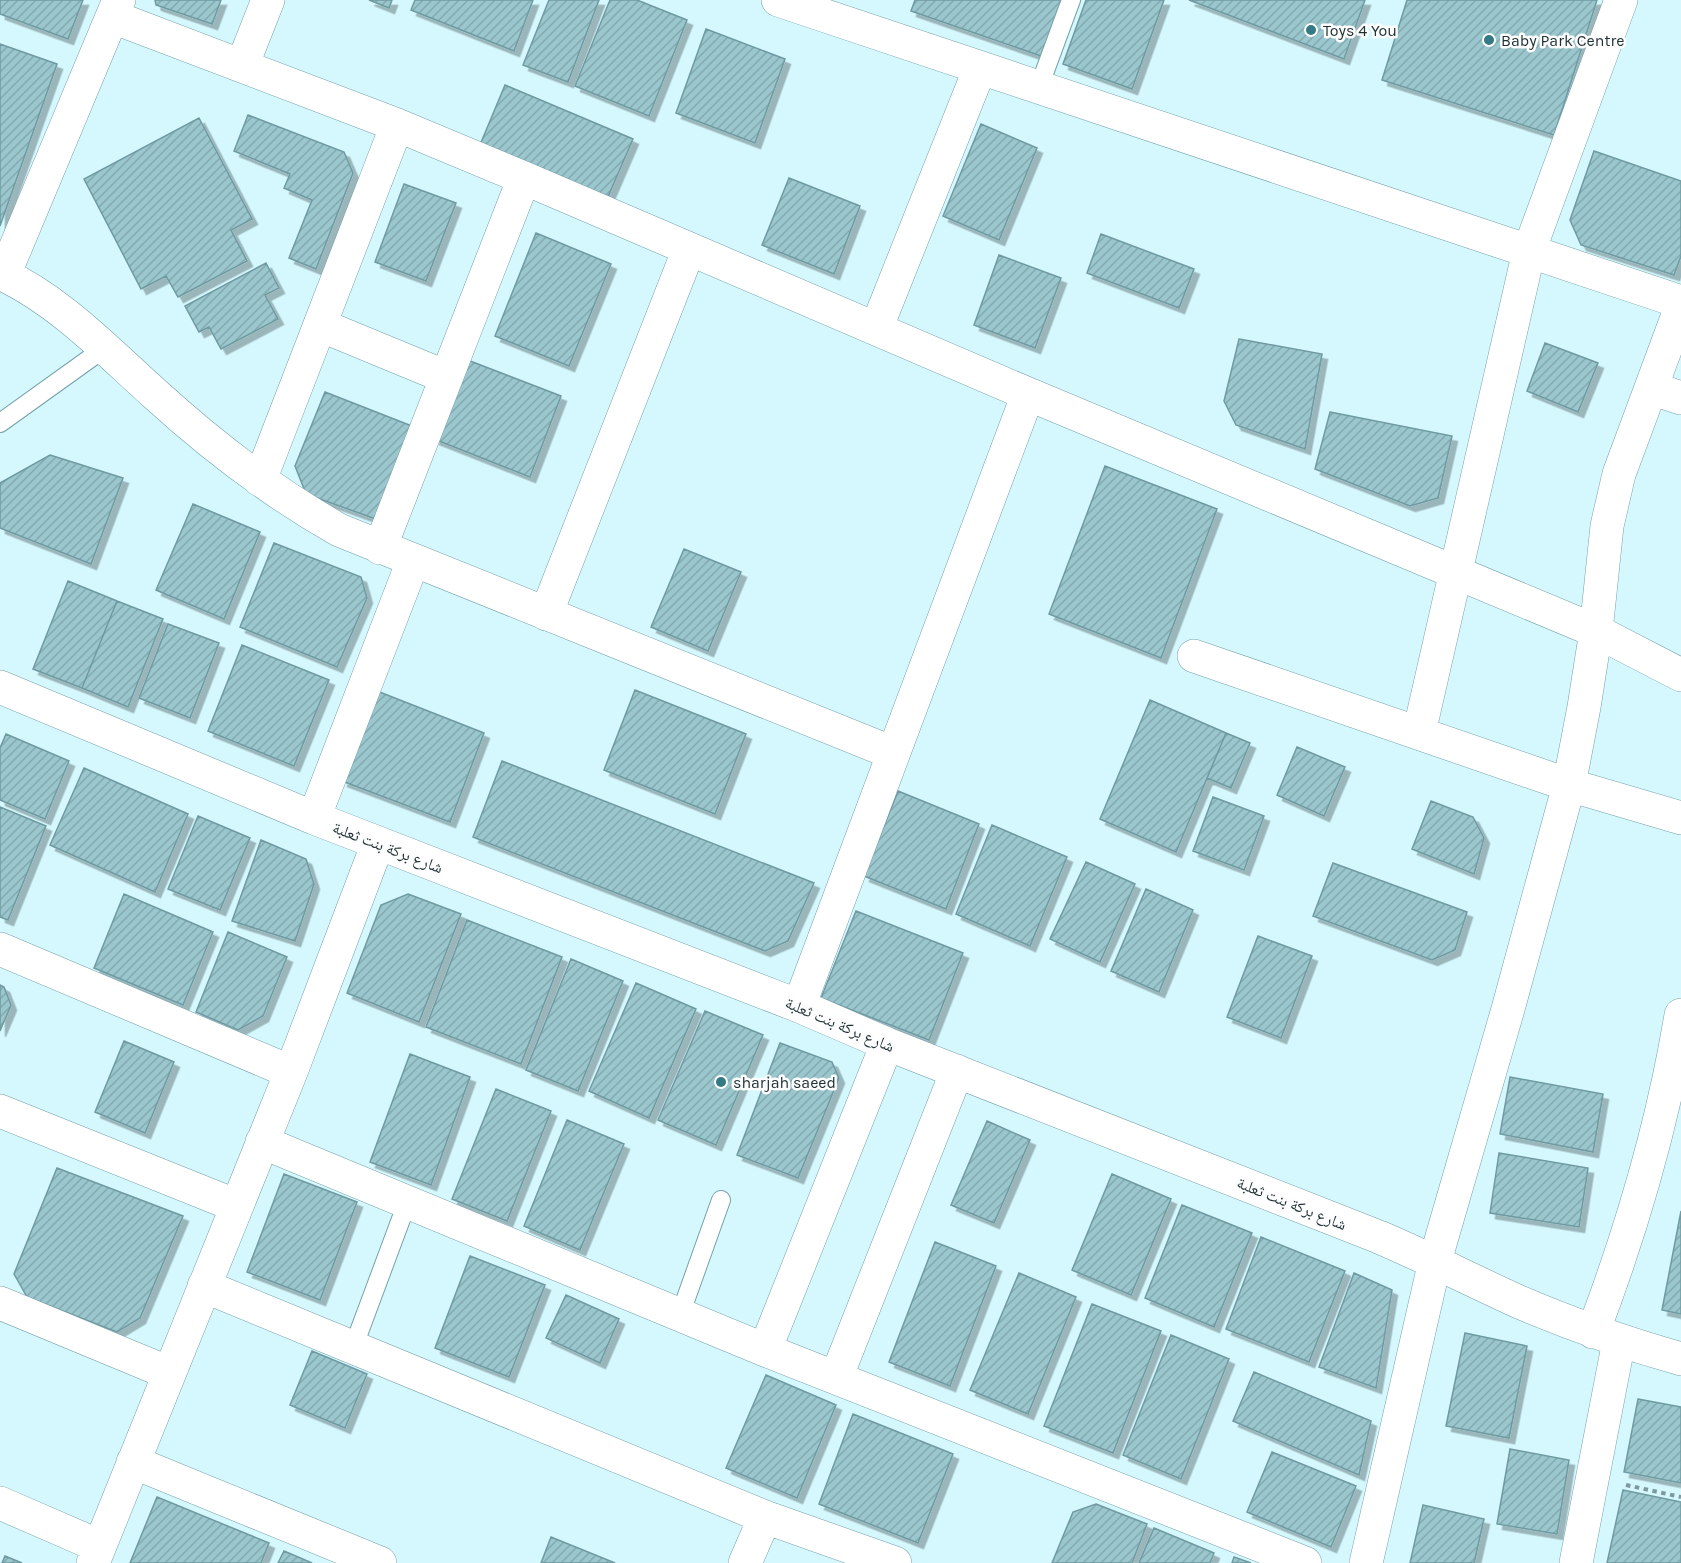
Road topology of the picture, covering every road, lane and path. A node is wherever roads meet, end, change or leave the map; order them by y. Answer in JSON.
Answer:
{"nodes":[{"id":1,"x":268,"y":0,"type":"edge"},
{"id":2,"x":778,"y":0,"type":"edge"},
{"id":3,"x":1071,"y":0,"type":"edge"},
{"id":4,"x":1621,"y":0,"type":"edge"},
{"id":5,"x":116,"y":9,"type":"edge"},
{"id":6,"x":242,"y":66,"type":"junction"},
{"id":7,"x":980,"y":68,"type":"junction"},
{"id":8,"x":1039,"y":87,"type":"junction"},
{"id":9,"x":396,"y":125,"type":"junction"},
{"id":10,"x":524,"y":178,"type":"junction"},
{"id":11,"x":689,"y":249,"type":"junction"},
{"id":12,"x":1529,"y":251,"type":"junction"},
{"id":13,"x":2,"y":274,"type":"edge"},
{"id":14,"x":1681,"y":302,"type":"edge"},
{"id":15,"x":1681,"y":307,"type":"edge"},
{"id":16,"x":320,"y":325,"type":"junction"},
{"id":17,"x":876,"y":329,"type":"junction"},
{"id":18,"x":106,"y":347,"type":"junction"},
{"id":19,"x":447,"y":377,"type":"junction"},
{"id":20,"x":1651,"y":388,"type":"junction"},
{"id":21,"x":1028,"y":394,"type":"junction"},
{"id":22,"x":1681,"y":399,"type":"edge"},
{"id":23,"x":0,"y":423,"type":"edge"},
{"id":24,"x":260,"y":480,"type":"junction"},
{"id":25,"x":380,"y":548,"type":"junction"},
{"id":26,"x":413,"y":561,"type":"junction"},
{"id":27,"x":1456,"y":572,"type":"junction"},
{"id":28,"x":546,"y":614,"type":"junction"},
{"id":29,"x":1596,"y":631,"type":"junction"},
{"id":30,"x":1194,"y":656,"type":"dead end"},
{"id":31,"x":1681,"y":675,"type":"edge"},
{"id":32,"x":0,"y":687,"type":"edge"},
{"id":33,"x":1419,"y":733,"type":"junction"},
{"id":34,"x":893,"y":753,"type":"junction"},
{"id":35,"x":1569,"y":785,"type":"junction"},
{"id":36,"x":314,"y":818,"type":"junction"},
{"id":37,"x":1681,"y":818,"type":"edge"},
{"id":38,"x":378,"y":843,"type":"junction"},
{"id":39,"x":0,"y":949,"type":"edge"},
{"id":40,"x":799,"y":1006,"type":"junction"},
{"id":41,"x":1681,"y":1015,"type":"edge"},
{"id":42,"x":887,"y":1044,"type":"junction"},
{"id":43,"x":957,"y":1071,"type":"junction"},
{"id":44,"x":291,"y":1072,"type":"junction"},
{"id":45,"x":0,"y":1111,"type":"edge"},
{"id":46,"x":262,"y":1142,"type":"junction"},
{"id":47,"x":721,"y":1200,"type":"dead end"},
{"id":48,"x":407,"y":1203,"type":"junction"},
{"id":49,"x":237,"y":1206,"type":"junction"},
{"id":50,"x":1435,"y":1261,"type":"junction"},
{"id":51,"x":204,"y":1286,"type":"junction"},
{"id":52,"x":0,"y":1303,"type":"edge"},
{"id":53,"x":680,"y":1315,"type":"junction"},
{"id":54,"x":1606,"y":1337,"type":"junction"},
{"id":55,"x":353,"y":1348,"type":"junction"},
{"id":56,"x":765,"y":1350,"type":"junction"},
{"id":57,"x":1681,"y":1359,"type":"edge"},
{"id":58,"x":169,"y":1373,"type":"junction"},
{"id":59,"x":836,"y":1378,"type":"junction"},
{"id":60,"x":133,"y":1462,"type":"junction"},
{"id":61,"x":1593,"y":1478,"type":"junction"},
{"id":62,"x":1681,"y":1497,"type":"edge"},
{"id":63,"x":0,"y":1503,"type":"edge"},
{"id":64,"x":765,"y":1517,"type":"junction"},
{"id":65,"x":96,"y":1555,"type":"edge"},
{"id":66,"x":380,"y":1563,"type":"edge"},
{"id":67,"x":745,"y":1563,"type":"edge"},
{"id":68,"x":895,"y":1563,"type":"edge"},
{"id":69,"x":1305,"y":1563,"type":"edge"},
{"id":70,"x":1366,"y":1563,"type":"edge"},
{"id":71,"x":1576,"y":1563,"type":"edge"}],
"edges":[{"from":1,"to":6,"type":"street"},
{"from":2,"to":7,"type":"street"},
{"from":3,"to":8,"type":"lane"},
{"from":4,"to":12,"type":"street"},
{"from":5,"to":6,"type":"street"},
{"from":5,"to":13,"type":"street"},
{"from":6,"to":9,"type":"street"},
{"from":7,"to":8,"type":"street"},
{"from":7,"to":17,"type":"street"},
{"from":8,"to":12,"type":"street"},
{"from":9,"to":10,"type":"street"},
{"from":9,"to":16,"type":"street"},
{"from":10,"to":11,"type":"street"},
{"from":10,"to":19,"type":"street"},
{"from":11,"to":17,"type":"street"},
{"from":11,"to":28,"type":"street"},
{"from":12,"to":14,"type":"street"},
{"from":12,"to":27,"type":"street"},
{"from":13,"to":18,"type":"street"},
{"from":15,"to":20,"type":"street"},
{"from":16,"to":19,"type":"street"},
{"from":16,"to":24,"type":"street"},
{"from":17,"to":21,"type":"street"},
{"from":18,"to":23,"type":"lane"},
{"from":18,"to":24,"type":"street"},
{"from":19,"to":25,"type":"street"},
{"from":20,"to":22,"type":"street"},
{"from":20,"to":29,"type":"street"},
{"from":21,"to":27,"type":"street"},
{"from":21,"to":34,"type":"street"},
{"from":24,"to":25,"type":"street"},
{"from":25,"to":26,"type":"street"},
{"from":26,"to":28,"type":"street"},
{"from":26,"to":36,"type":"street"},
{"from":27,"to":29,"type":"street"},
{"from":27,"to":33,"type":"street"},
{"from":28,"to":34,"type":"street"},
{"from":29,"to":31,"type":"street"},
{"from":29,"to":35,"type":"street"},
{"from":30,"to":33,"type":"street"},
{"from":32,"to":36,"type":"street","name":"شارع بركة بنت ثعلبة"},
{"from":33,"to":35,"type":"street"},
{"from":34,"to":40,"type":"street"},
{"from":35,"to":37,"type":"street"},
{"from":35,"to":50,"type":"street"},
{"from":36,"to":38,"type":"street","name":"شارع بركة بنت ثعلبة"},
{"from":38,"to":40,"type":"street","name":"شارع بركة بنت ثعلبة"},
{"from":38,"to":44,"type":"street"},
{"from":39,"to":44,"type":"street"},
{"from":40,"to":42,"type":"street","name":"شارع بركة بنت ثعلبة"},
{"from":41,"to":54,"type":"street"},
{"from":42,"to":43,"type":"street","name":"شارع بركة بنت ثعلبة"},
{"from":42,"to":56,"type":"street"},
{"from":43,"to":50,"type":"street","name":"شارع بركة بنت ثعلبة"},
{"from":43,"to":59,"type":"street"},
{"from":44,"to":46,"type":"street"},
{"from":45,"to":49,"type":"street"},
{"from":46,"to":48,"type":"street"},
{"from":46,"to":49,"type":"street"},
{"from":47,"to":53,"type":"lane"},
{"from":48,"to":53,"type":"street"},
{"from":48,"to":55,"type":"lane"},
{"from":49,"to":51,"type":"street"},
{"from":50,"to":54,"type":"street","name":"شارع بركة بنت ثعلبة"},
{"from":50,"to":70,"type":"street"},
{"from":51,"to":55,"type":"street"},
{"from":51,"to":58,"type":"street"},
{"from":52,"to":58,"type":"street"},
{"from":53,"to":56,"type":"street"},
{"from":54,"to":57,"type":"street","name":"شارع بركة بنت ثعلبة"},
{"from":54,"to":61,"type":"street"},
{"from":55,"to":64,"type":"street"},
{"from":56,"to":59,"type":"street"},
{"from":58,"to":60,"type":"street"},
{"from":59,"to":69,"type":"street"},
{"from":60,"to":65,"type":"street"},
{"from":60,"to":66,"type":"street"},
{"from":61,"to":62,"type":"path"},
{"from":61,"to":71,"type":"street"},
{"from":63,"to":65,"type":"street"},
{"from":64,"to":67,"type":"street"},
{"from":64,"to":68,"type":"street"}]}
